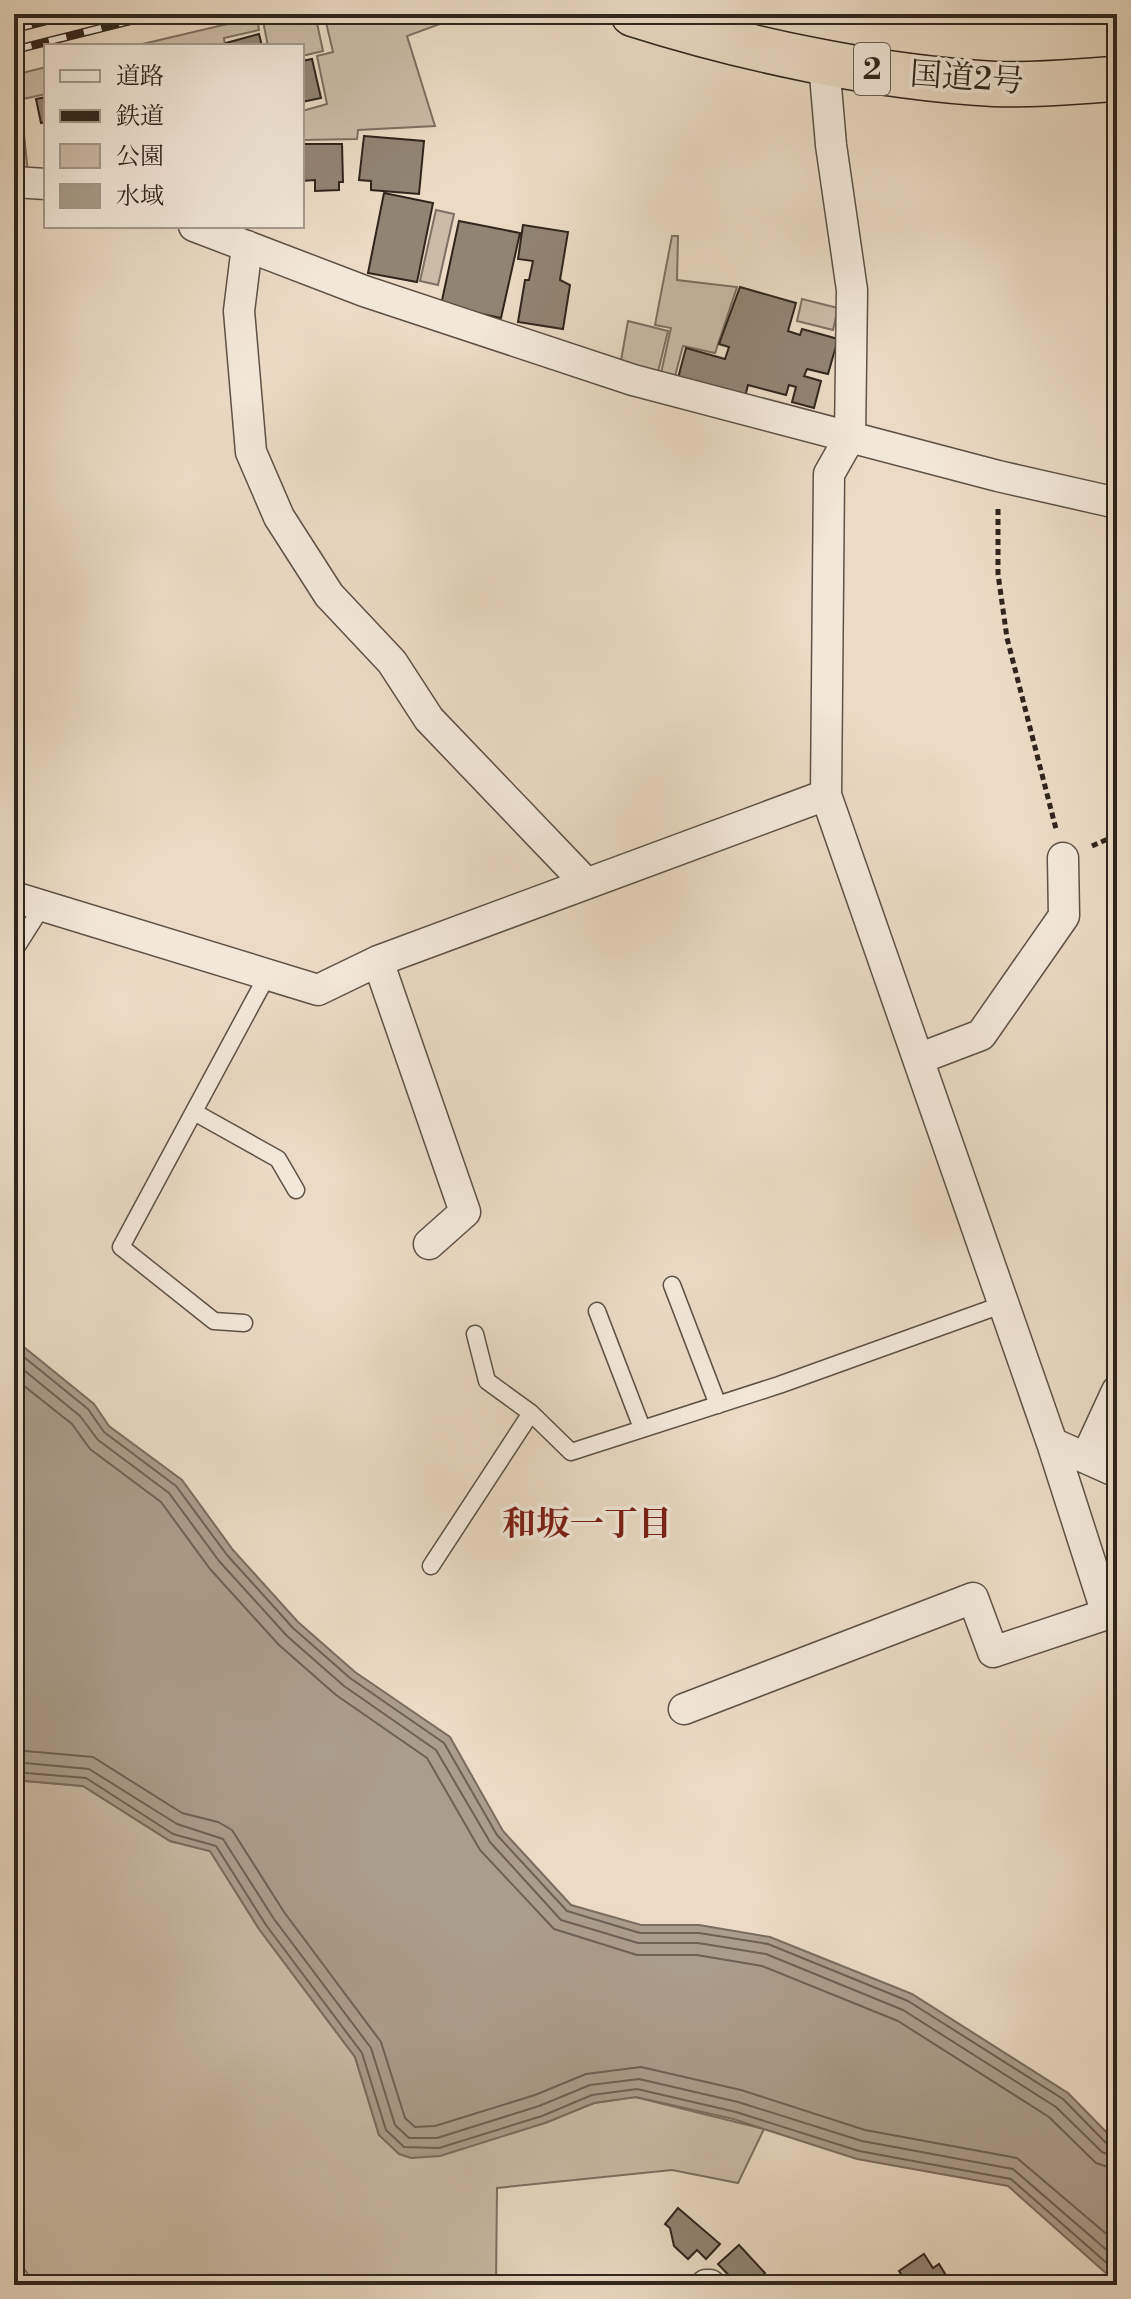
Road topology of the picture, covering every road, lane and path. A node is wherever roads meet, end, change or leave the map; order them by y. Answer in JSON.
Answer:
{"nodes":[{"id":1,"x":633,"y":14,"type":"edge"},
{"id":2,"x":824,"y":63,"type":"junction"},
{"id":3,"x":1117,"y":79,"type":"edge"},
{"id":4,"x":14,"y":182,"type":"edge"},
{"id":5,"x":44,"y":184,"type":"edge"},
{"id":6,"x":202,"y":228,"type":"edge"},
{"id":7,"x":246,"y":239,"type":"edge"},
{"id":8,"x":850,"y":437,"type":"junction"},
{"id":9,"x":998,"y":476,"type":"junction"},
{"id":10,"x":1117,"y":503,"type":"edge"},
{"id":11,"x":826,"y":795,"type":"junction"},
{"id":12,"x":1117,"y":835,"type":"edge"},
{"id":13,"x":1063,"y":858,"type":"junction"},
{"id":14,"x":585,"y":882,"type":"junction"},
{"id":15,"x":28,"y":902,"type":"edge"},
{"id":16,"x":14,"y":951,"type":"edge"},
{"id":17,"x":378,"y":961,"type":"junction"},
{"id":18,"x":268,"y":974,"type":"junction"},
{"id":19,"x":918,"y":1059,"type":"junction"},
{"id":20,"x":194,"y":1112,"type":"junction"},
{"id":21,"x":296,"y":1190,"type":"dead end"},
{"id":22,"x":429,"y":1244,"type":"dead end"},
{"id":23,"x":672,"y":1285,"type":"dead end"},
{"id":24,"x":1004,"y":1304,"type":"junction"},
{"id":25,"x":597,"y":1311,"type":"dead end"},
{"id":26,"x":244,"y":1323,"type":"dead end"},
{"id":27,"x":475,"y":1334,"type":"dead end"},
{"id":28,"x":1117,"y":1391,"type":"edge"},
{"id":29,"x":718,"y":1405,"type":"junction"},
{"id":30,"x":531,"y":1413,"type":"junction"},
{"id":31,"x":642,"y":1428,"type":"junction"},
{"id":32,"x":1052,"y":1443,"type":"junction"},
{"id":33,"x":1086,"y":1458,"type":"junction"},
{"id":34,"x":1117,"y":1472,"type":"edge"},
{"id":35,"x":431,"y":1566,"type":"dead end"},
{"id":36,"x":684,"y":1709,"type":"dead end"}],
"edges":[{"from":1,"to":2,"type":"highway","name":"国道2号","number":"2"},
{"from":2,"to":3,"type":"highway","name":"国道2号","number":"2"},
{"from":2,"to":8,"type":"street"},
{"from":4,"to":5,"type":"street"},
{"from":6,"to":7,"type":"street"},
{"from":7,"to":8,"type":"street"},
{"from":7,"to":14,"type":"street"},
{"from":8,"to":9,"type":"street"},
{"from":8,"to":11,"type":"street"},
{"from":9,"to":10,"type":"street"},
{"from":9,"to":13,"type":"path"},
{"from":11,"to":14,"type":"street"},
{"from":11,"to":19,"type":"street"},
{"from":12,"to":13,"type":"path"},
{"from":13,"to":19,"type":"street"},
{"from":14,"to":17,"type":"street"},
{"from":15,"to":16,"type":"lane"},
{"from":15,"to":18,"type":"street"},
{"from":17,"to":18,"type":"street"},
{"from":17,"to":22,"type":"street"},
{"from":18,"to":20,"type":"lane"},
{"from":19,"to":24,"type":"street"},
{"from":20,"to":21,"type":"lane"},
{"from":20,"to":26,"type":"lane"},
{"from":23,"to":29,"type":"lane"},
{"from":24,"to":29,"type":"lane"},
{"from":24,"to":32,"type":"street"},
{"from":25,"to":31,"type":"lane"},
{"from":27,"to":30,"type":"lane"},
{"from":28,"to":33,"type":"street"},
{"from":29,"to":31,"type":"lane"},
{"from":30,"to":31,"type":"lane"},
{"from":30,"to":35,"type":"lane"},
{"from":32,"to":33,"type":"street"},
{"from":32,"to":36,"type":"street"},
{"from":33,"to":34,"type":"street"}]}
